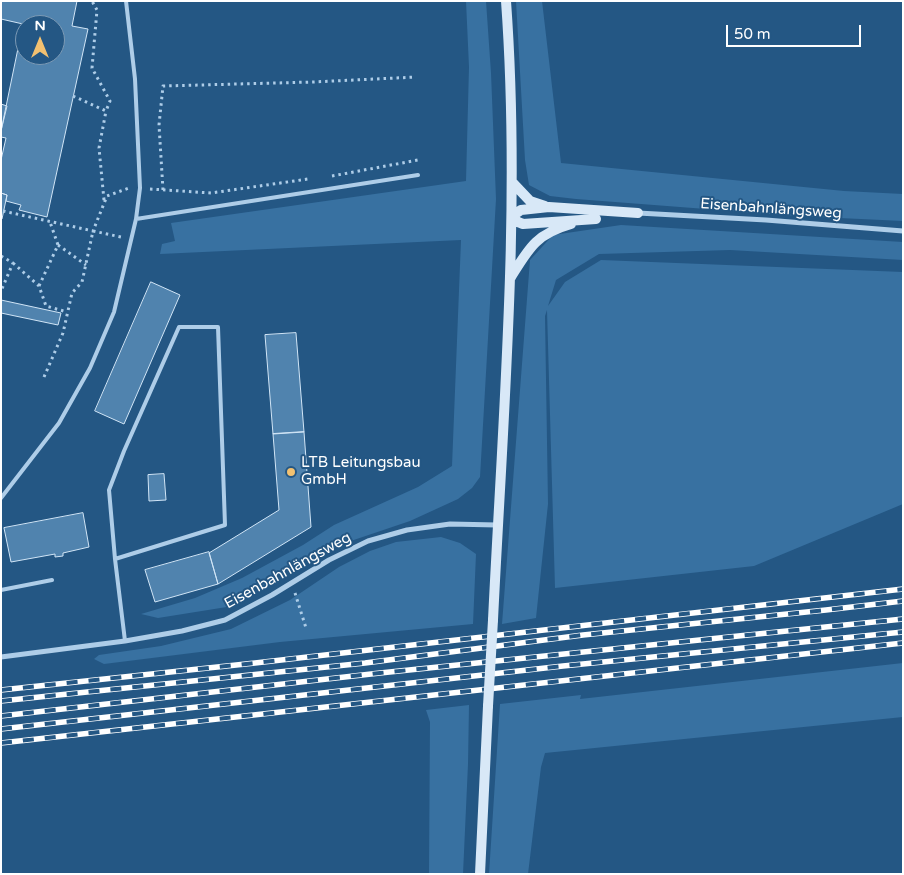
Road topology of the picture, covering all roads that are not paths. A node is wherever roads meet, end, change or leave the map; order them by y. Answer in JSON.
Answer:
{"nodes":[{"id":1,"x":126,"y":1,"type":"edge"},
{"id":2,"x":506,"y":1,"type":"edge"},
{"id":3,"x":418,"y":175,"type":"dead end"},
{"id":4,"x":512,"y":182,"type":"junction"},
{"id":5,"x":549,"y":207,"type":"junction"},
{"id":6,"x":638,"y":213,"type":"junction"},
{"id":7,"x":512,"y":216,"type":"junction"},
{"id":8,"x":136,"y":219,"type":"junction"},
{"id":9,"x":596,"y":219,"type":"junction"},
{"id":10,"x":903,"y":231,"type":"edge"},
{"id":11,"x":510,"y":279,"type":"junction"},
{"id":12,"x":1,"y":498,"type":"edge"},
{"id":13,"x":497,"y":525,"type":"junction"},
{"id":14,"x":115,"y":559,"type":"junction"},
{"id":15,"x":52,"y":580,"type":"dead end"},
{"id":16,"x":1,"y":590,"type":"edge"},
{"id":17,"x":126,"y":641,"type":"junction"},
{"id":18,"x":1,"y":657,"type":"edge"},
{"id":19,"x":480,"y":874,"type":"edge"}],
"edges":[{"from":1,"to":8,"type":"lane"},
{"from":2,"to":4,"type":"street"},
{"from":3,"to":8,"type":"lane"},
{"from":4,"to":5,"type":"street"},
{"from":4,"to":7,"type":"street"},
{"from":5,"to":6,"type":"street"},
{"from":5,"to":7,"type":"street"},
{"from":6,"to":9,"type":"street"},
{"from":6,"to":10,"type":"street","name":"Eisenbahnlängsweg"},
{"from":7,"to":9,"type":"street"},
{"from":7,"to":11,"type":"street"},
{"from":8,"to":12,"type":"lane"},
{"from":9,"to":11,"type":"street"},
{"from":11,"to":13,"type":"street"},
{"from":13,"to":17,"type":"street","name":"Eisenbahnlängsweg"},
{"from":13,"to":19,"type":"street","bridge":true},
{"from":14,"to":14,"type":"lane"},
{"from":14,"to":17,"type":"lane"},
{"from":15,"to":16,"type":"lane"},
{"from":17,"to":18,"type":"street","name":"Eisenbahnlängsweg"}]}
